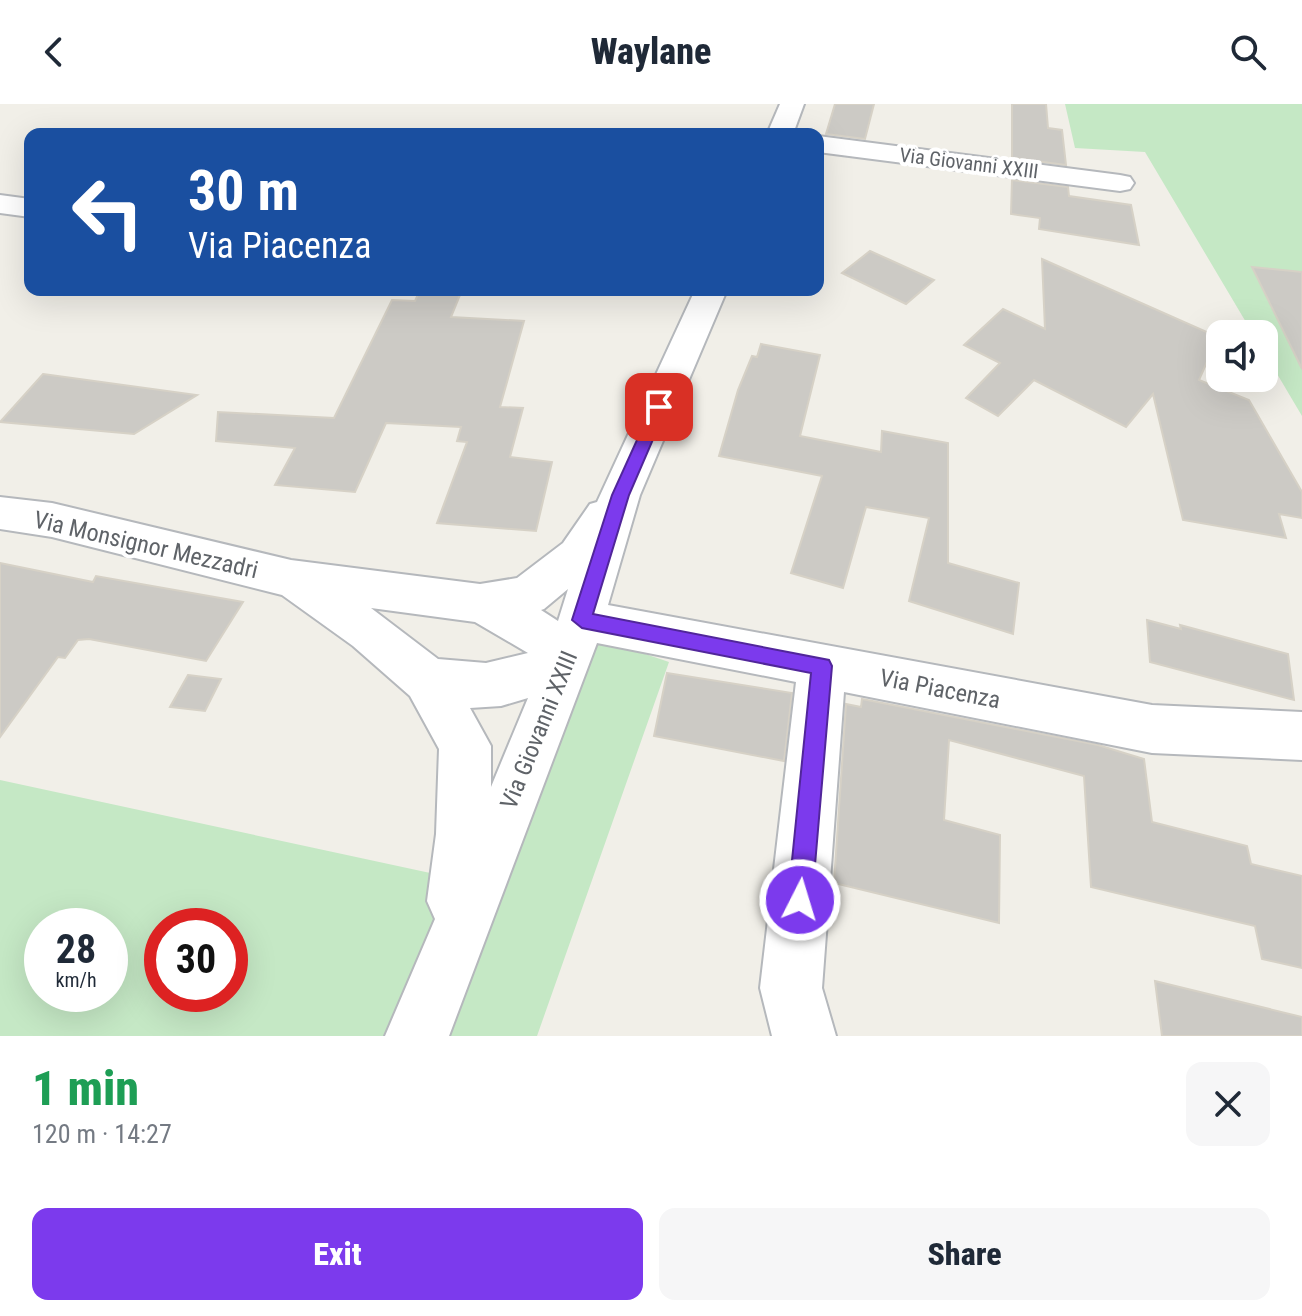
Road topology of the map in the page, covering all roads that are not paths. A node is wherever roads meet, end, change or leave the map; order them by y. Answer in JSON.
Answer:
{"nodes":[{"id":1,"x":792,"y":104,"type":"edge"},
{"id":2,"x":782,"y":128,"type":"edge"},
{"id":3,"x":824,"y":145,"type":"edge"},
{"id":4,"x":1120,"y":183,"type":"dead end"},
{"id":5,"x":0,"y":204,"type":"edge"},
{"id":6,"x":24,"y":207,"type":"edge"},
{"id":7,"x":708,"y":296,"type":"edge"},
{"id":8,"x":620,"y":495,"type":"junction"},
{"id":9,"x":0,"y":513,"type":"edge"},
{"id":10,"x":291,"y":579,"type":"junction"},
{"id":11,"x":480,"y":603,"type":"junction"},
{"id":12,"x":576,"y":637,"type":"junction"},
{"id":13,"x":822,"y":666,"type":"junction"},
{"id":14,"x":427,"y":680,"type":"junction"},
{"id":15,"x":1302,"y":736,"type":"edge"},
{"id":16,"x":451,"y":950,"type":"junction"},
{"id":17,"x":417,"y":1036,"type":"edge"},
{"id":18,"x":804,"y":1036,"type":"edge"}],
"edges":[{"from":1,"to":2,"type":"street"},
{"from":3,"to":4,"type":"street","name":"Via Giovanni XXIII"},
{"from":5,"to":6,"type":"street"},
{"from":7,"to":8,"type":"street","name":"Via Giovanni XXIII"},
{"from":8,"to":11,"type":"street"},
{"from":8,"to":12,"type":"street","name":"Via Giovanni XXIII"},
{"from":9,"to":10,"type":"street","name":"Via Monsignor Mezzadri"},
{"from":10,"to":11,"type":"street"},
{"from":10,"to":14,"type":"street"},
{"from":11,"to":12,"type":"street"},
{"from":12,"to":13,"type":"street","name":"Via Piacenza"},
{"from":12,"to":14,"type":"street"},
{"from":12,"to":16,"type":"street","name":"Via Giovanni XXIII"},
{"from":13,"to":15,"type":"street","name":"Via Piacenza"},
{"from":13,"to":18,"type":"street"},
{"from":14,"to":16,"type":"street"},
{"from":16,"to":17,"type":"street","name":"Via Giovanni XXIII"}]}
